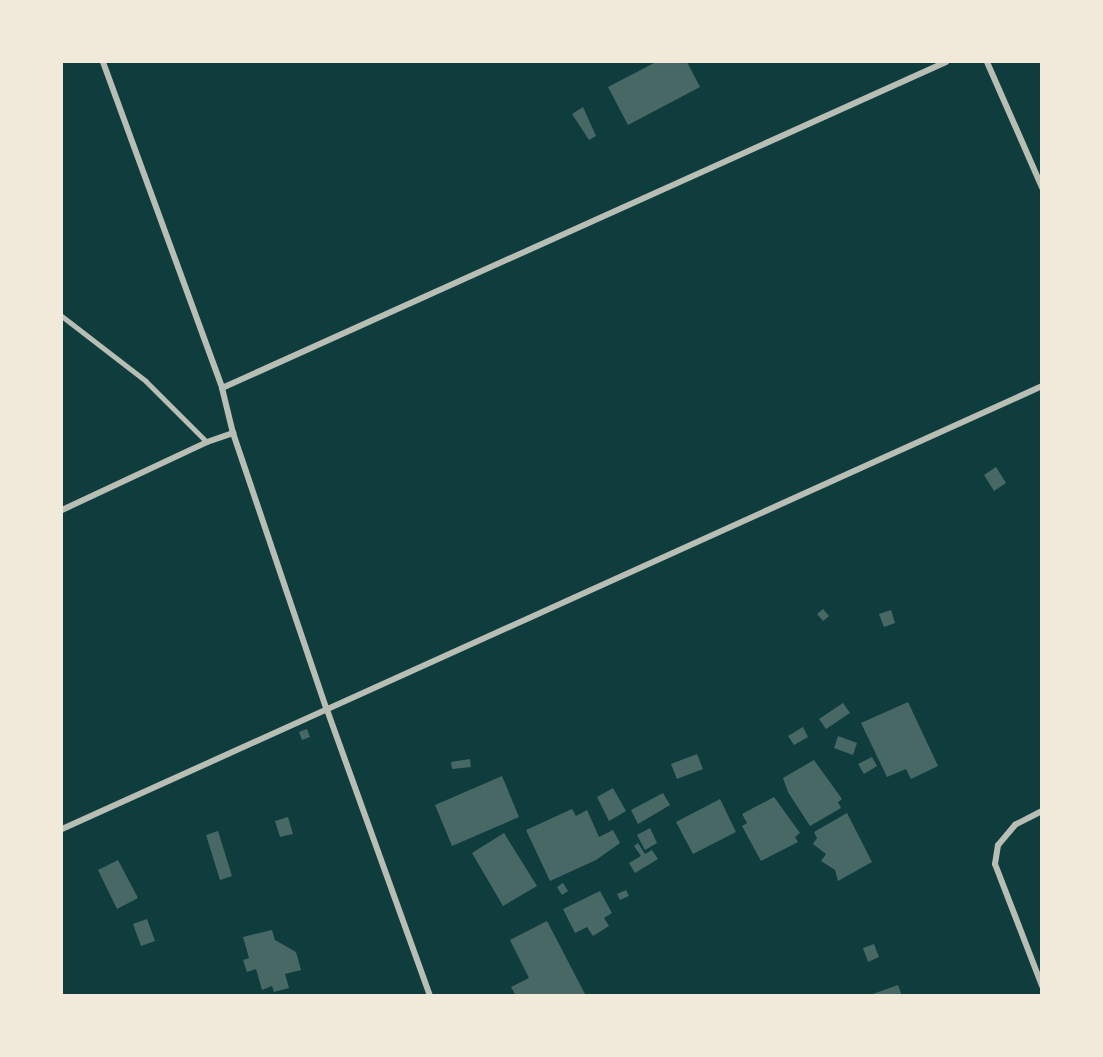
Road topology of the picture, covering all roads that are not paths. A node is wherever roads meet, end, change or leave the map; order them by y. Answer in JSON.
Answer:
{"nodes":[{"id":1,"x":103,"y":62,"type":"edge"},
{"id":2,"x":946,"y":62,"type":"edge"},
{"id":3,"x":987,"y":62,"type":"edge"},
{"id":4,"x":1041,"y":187,"type":"edge"},
{"id":5,"x":62,"y":316,"type":"edge"},
{"id":6,"x":1041,"y":386,"type":"edge"},
{"id":7,"x":222,"y":388,"type":"junction"},
{"id":8,"x":233,"y":434,"type":"junction"},
{"id":9,"x":207,"y":442,"type":"junction"},
{"id":10,"x":62,"y":510,"type":"edge"},
{"id":11,"x":326,"y":707,"type":"junction"},
{"id":12,"x":1041,"y":811,"type":"edge"},
{"id":13,"x":62,"y":829,"type":"edge"},
{"id":14,"x":1041,"y":986,"type":"edge"},
{"id":15,"x":430,"y":996,"type":"edge"}],
"edges":[{"from":1,"to":7,"type":"street"},
{"from":2,"to":7,"type":"street"},
{"from":3,"to":4,"type":"street"},
{"from":5,"to":9,"type":"lane"},
{"from":6,"to":11,"type":"street"},
{"from":7,"to":8,"type":"street"},
{"from":8,"to":9,"type":"street"},
{"from":8,"to":11,"type":"street"},
{"from":9,"to":10,"type":"street"},
{"from":11,"to":13,"type":"street"},
{"from":11,"to":15,"type":"street"},
{"from":12,"to":14,"type":"street"}]}
